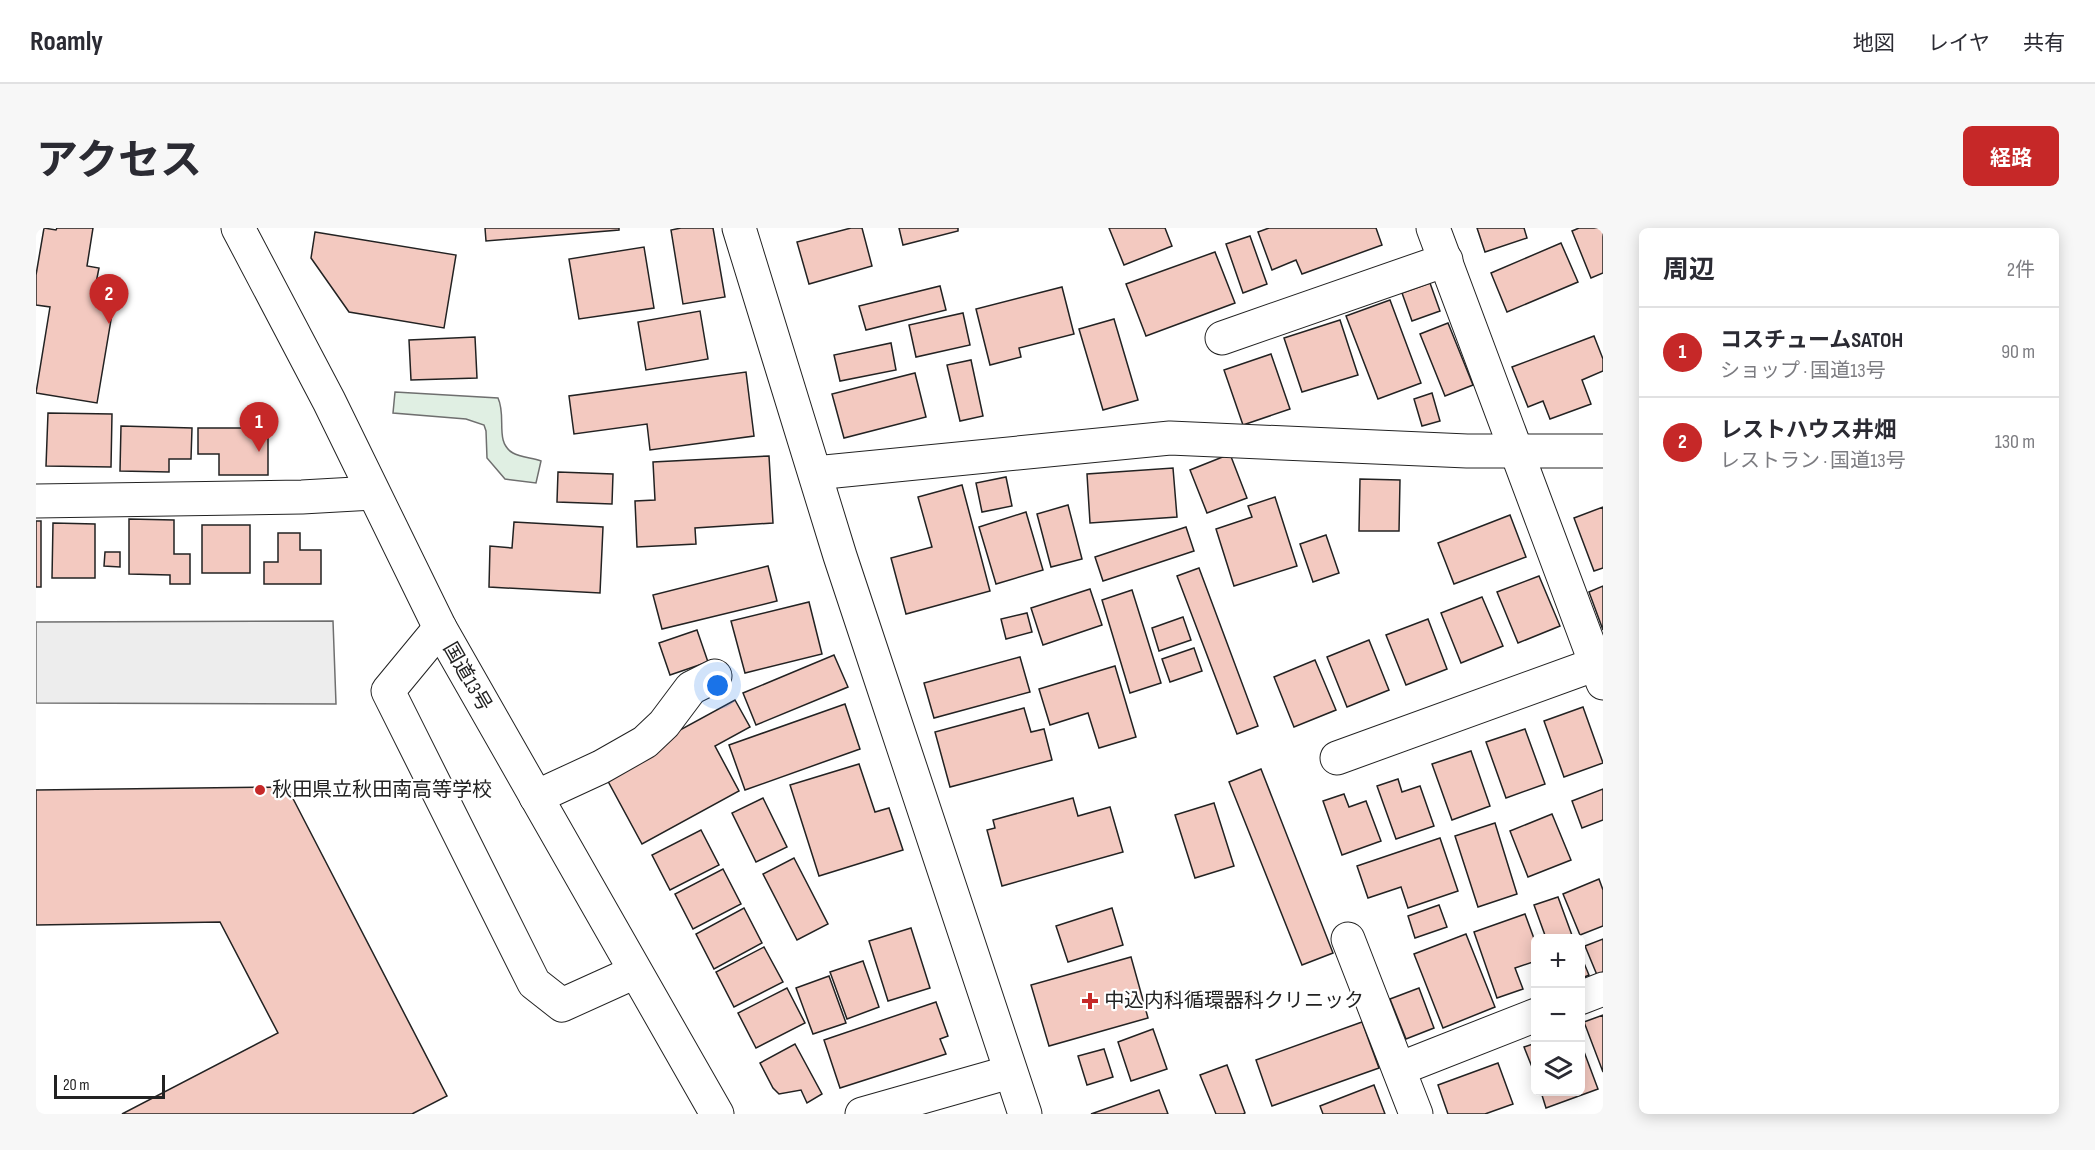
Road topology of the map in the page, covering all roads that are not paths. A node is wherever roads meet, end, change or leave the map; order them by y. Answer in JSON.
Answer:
{"nodes":[{"id":1,"x":238,"y":228,"type":"edge"},
{"id":2,"x":739,"y":228,"type":"edge"},
{"id":3,"x":1433,"y":228,"type":"edge"},
{"id":4,"x":1446,"y":260,"type":"junction"},
{"id":5,"x":1222,"y":338,"type":"dead end"},
{"id":6,"x":1515,"y":451,"type":"junction"},
{"id":7,"x":1603,"y":451,"type":"edge"},
{"id":8,"x":815,"y":473,"type":"junction"},
{"id":9,"x":373,"y":493,"type":"junction"},
{"id":10,"x":36,"y":501,"type":"edge"},
{"id":11,"x":440,"y":628,"type":"junction"},
{"id":12,"x":1599,"y":673,"type":"edge"},
{"id":13,"x":715,"y":676,"type":"dead end"},
{"id":14,"x":1337,"y":758,"type":"dead end"},
{"id":15,"x":536,"y":797,"type":"junction"},
{"id":16,"x":1348,"y":939,"type":"dead end"},
{"id":17,"x":635,"y":972,"type":"junction"},
{"id":18,"x":1603,"y":989,"type":"edge"},
{"id":19,"x":1585,"y":996,"type":"edge"},
{"id":20,"x":1531,"y":1017,"type":"edge"},
{"id":21,"x":1399,"y":1069,"type":"junction"},
{"id":22,"x":1010,"y":1072,"type":"junction"},
{"id":23,"x":717,"y":1114,"type":"edge"},
{"id":24,"x":862,"y":1114,"type":"edge"},
{"id":25,"x":1025,"y":1114,"type":"edge"},
{"id":26,"x":1416,"y":1114,"type":"edge"}],
"edges":[{"from":1,"to":9,"type":"main road","name":"国道13号"},
{"from":2,"to":8,"type":"main road"},
{"from":3,"to":4,"type":"main road"},
{"from":4,"to":5,"type":"main road"},
{"from":4,"to":6,"type":"main road"},
{"from":6,"to":7,"type":"main road"},
{"from":6,"to":8,"type":"main road"},
{"from":6,"to":12,"type":"main road"},
{"from":8,"to":22,"type":"main road"},
{"from":9,"to":10,"type":"main road"},
{"from":9,"to":11,"type":"main road","name":"国道13号"},
{"from":11,"to":15,"type":"main road","name":"国道13号"},
{"from":11,"to":17,"type":"main road"},
{"from":12,"to":14,"type":"main road"},
{"from":13,"to":15,"type":"main road"},
{"from":15,"to":17,"type":"main road","name":"国道13号"},
{"from":16,"to":21,"type":"main road"},
{"from":17,"to":23,"type":"main road","name":"国道13号"},
{"from":18,"to":19,"type":"main road"},
{"from":20,"to":21,"type":"main road"},
{"from":21,"to":26,"type":"main road"},
{"from":22,"to":24,"type":"main road"},
{"from":22,"to":25,"type":"main road"}]}
